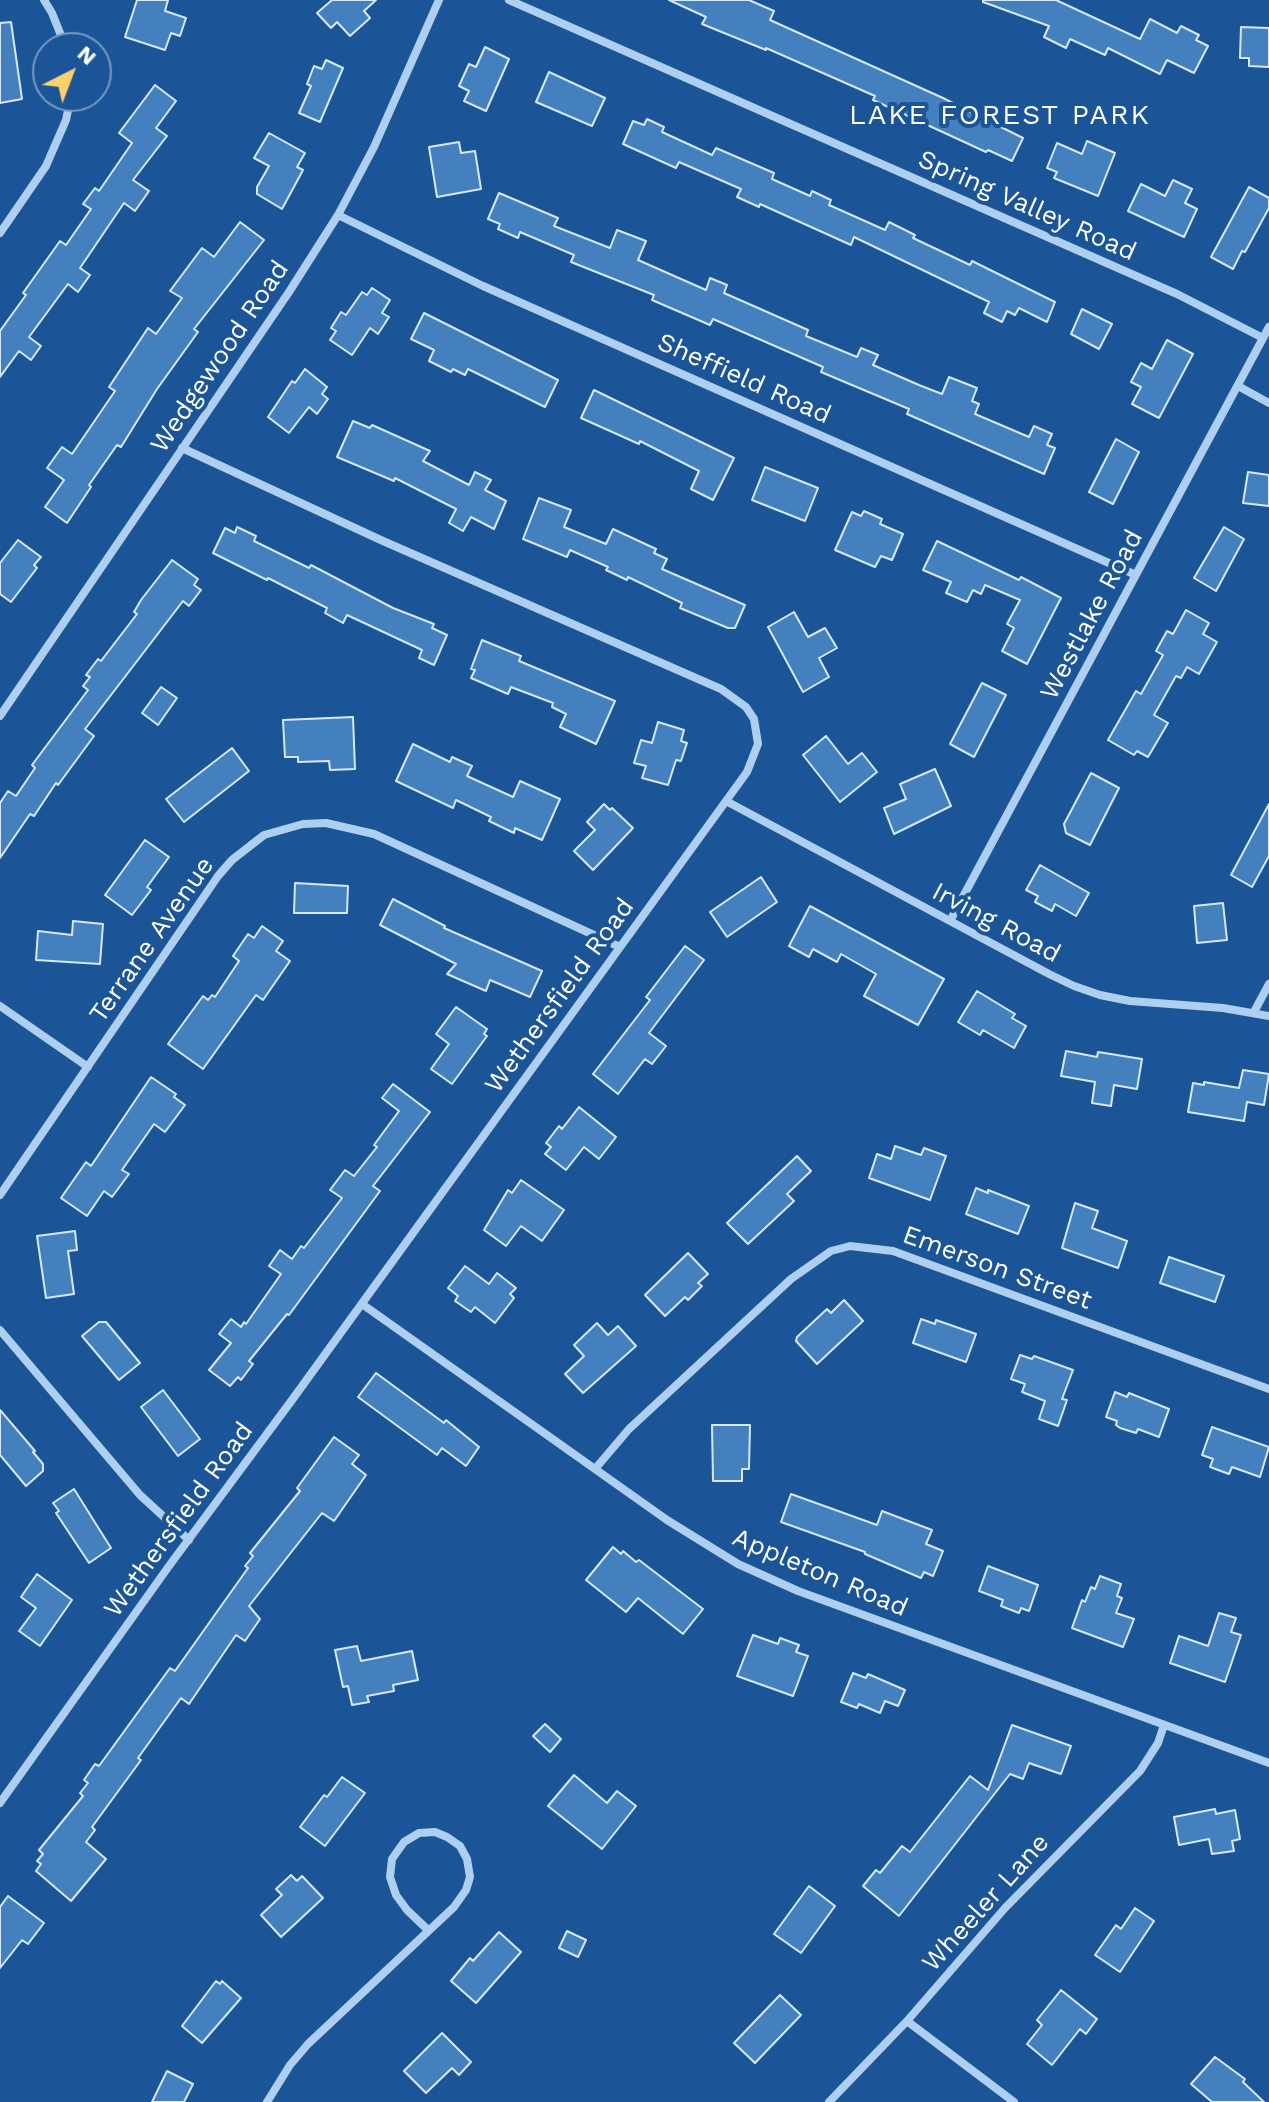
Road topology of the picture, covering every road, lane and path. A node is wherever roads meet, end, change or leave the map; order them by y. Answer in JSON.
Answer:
{"nodes":[{"id":1,"x":44,"y":0,"type":"edge"},
{"id":2,"x":439,"y":0,"type":"edge"},
{"id":3,"x":509,"y":0,"type":"edge"},
{"id":4,"x":59,"y":32,"type":"edge"},
{"id":5,"x":68,"y":112,"type":"edge"},
{"id":6,"x":338,"y":215,"type":"junction"},
{"id":7,"x":0,"y":233,"type":"edge"},
{"id":8,"x":1269,"y":327,"type":"edge"},
{"id":9,"x":1263,"y":338,"type":"junction"},
{"id":10,"x":1238,"y":386,"type":"junction"},
{"id":11,"x":1269,"y":403,"type":"edge"},
{"id":12,"x":182,"y":448,"type":"junction"},
{"id":13,"x":1136,"y":575,"type":"junction"},
{"id":14,"x":0,"y":716,"type":"edge"},
{"id":15,"x":726,"y":801,"type":"junction"},
{"id":16,"x":950,"y":921,"type":"junction"},
{"id":17,"x":620,"y":947,"type":"junction"},
{"id":18,"x":1269,"y":984,"type":"edge"},
{"id":19,"x":0,"y":1006,"type":"edge"},
{"id":20,"x":1254,"y":1012,"type":"junction"},
{"id":21,"x":1269,"y":1016,"type":"edge"},
{"id":22,"x":88,"y":1067,"type":"junction"},
{"id":23,"x":0,"y":1195,"type":"edge"},
{"id":24,"x":362,"y":1304,"type":"junction"},
{"id":25,"x":0,"y":1330,"type":"edge"},
{"id":26,"x":1269,"y":1389,"type":"edge"},
{"id":27,"x":595,"y":1469,"type":"junction"},
{"id":28,"x":189,"y":1540,"type":"junction"},
{"id":29,"x":1164,"y":1725,"type":"junction"},
{"id":30,"x":1269,"y":1763,"type":"edge"},
{"id":31,"x":0,"y":1803,"type":"edge"},
{"id":32,"x":428,"y":1930,"type":"junction"},
{"id":33,"x":907,"y":2021,"type":"junction"},
{"id":34,"x":267,"y":2102,"type":"edge"},
{"id":35,"x":829,"y":2102,"type":"edge"},
{"id":36,"x":1014,"y":2102,"type":"edge"}],
"edges":[{"from":1,"to":4,"type":"street"},
{"from":2,"to":6,"type":"street","name":"Wedgewood Road"},
{"from":3,"to":9,"type":"street","name":"Spring Valley Road"},
{"from":5,"to":7,"type":"street"},
{"from":6,"to":12,"type":"street","name":"Wedgewood Road"},
{"from":6,"to":13,"type":"street","name":"Sheffield Road"},
{"from":8,"to":9,"type":"street","name":"Westlake Road"},
{"from":9,"to":10,"type":"street","name":"Westlake Road"},
{"from":10,"to":11,"type":"street"},
{"from":10,"to":13,"type":"street","name":"Westlake Road"},
{"from":12,"to":14,"type":"street","name":"Wedgewood Road"},
{"from":12,"to":15,"type":"street","name":"Wethersfield Road"},
{"from":13,"to":16,"type":"street","name":"Westlake Road"},
{"from":15,"to":16,"type":"street","name":"Irving Road"},
{"from":15,"to":17,"type":"street","name":"Wethersfield Road"},
{"from":16,"to":20,"type":"street","name":"Irving Road"},
{"from":17,"to":22,"type":"street","name":"Terrane Avenue"},
{"from":17,"to":24,"type":"street","name":"Wethersfield Road"},
{"from":18,"to":20,"type":"street"},
{"from":19,"to":22,"type":"street"},
{"from":20,"to":21,"type":"street","name":"Irving Road"},
{"from":22,"to":23,"type":"street","name":"Terrane Avenue"},
{"from":24,"to":27,"type":"street","name":"Appleton Road"},
{"from":24,"to":28,"type":"street","name":"Wethersfield Road"},
{"from":25,"to":28,"type":"street"},
{"from":26,"to":27,"type":"street","name":"Emerson Street"},
{"from":27,"to":29,"type":"street","name":"Appleton Road"},
{"from":28,"to":31,"type":"street","name":"Wethersfield Road"},
{"from":29,"to":30,"type":"street","name":"Appleton Road"},
{"from":29,"to":33,"type":"street","name":"Wheeler Lane"},
{"from":32,"to":32,"type":"street"},
{"from":32,"to":34,"type":"street"},
{"from":33,"to":35,"type":"street","name":"Wheeler Lane"},
{"from":33,"to":36,"type":"street"}]}
